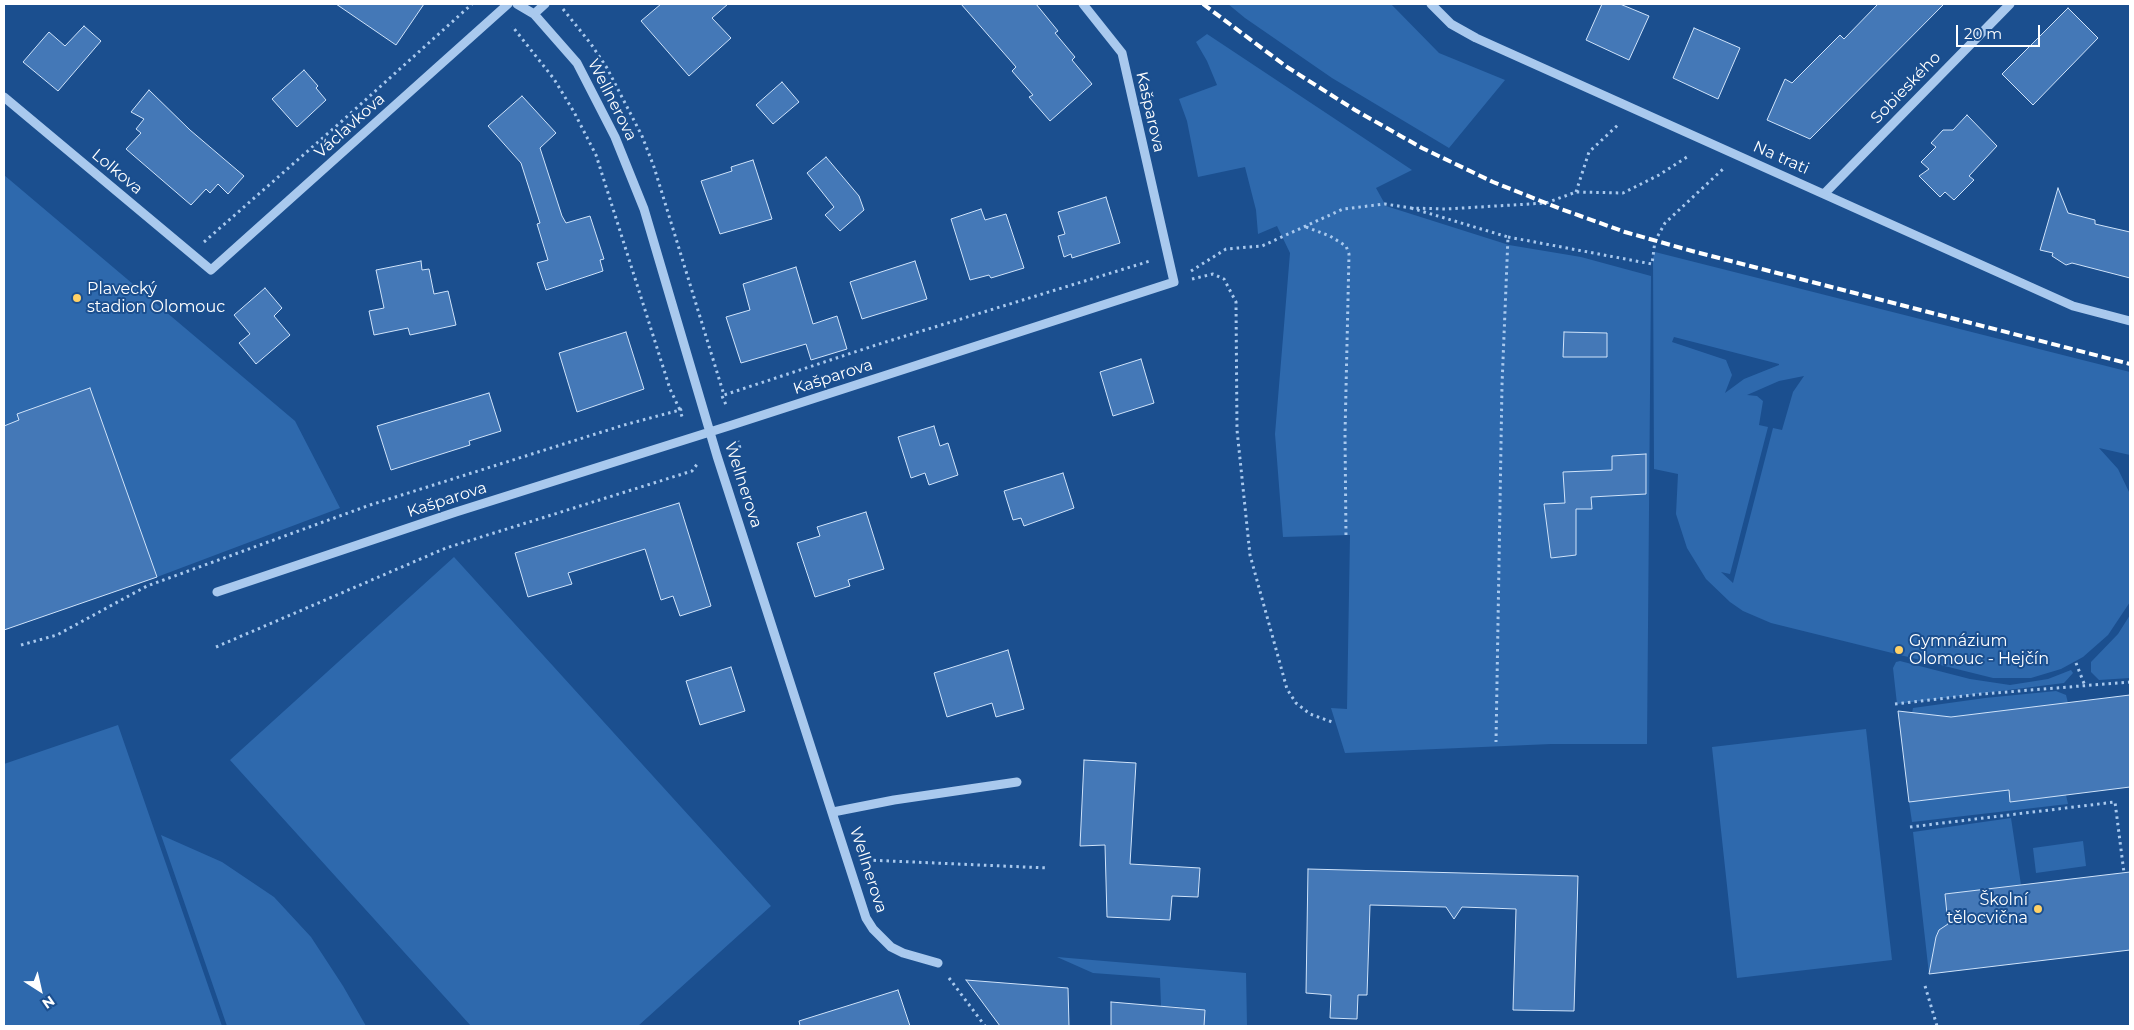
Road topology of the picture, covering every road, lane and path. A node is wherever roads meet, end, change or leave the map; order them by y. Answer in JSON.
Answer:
{"nodes":[{"id":1,"x":472,"y":4,"type":"edge"},
{"id":2,"x":508,"y":4,"type":"edge"},
{"id":3,"x":517,"y":4,"type":"edge"},
{"id":4,"x":545,"y":4,"type":"edge"},
{"id":5,"x":1082,"y":4,"type":"edge"},
{"id":6,"x":1430,"y":4,"type":"edge"},
{"id":7,"x":2010,"y":4,"type":"edge"},
{"id":8,"x":534,"y":14,"type":"junction"},
{"id":9,"x":511,"y":24,"type":"dead end"},
{"id":10,"x":4,"y":97,"type":"edge"},
{"id":11,"x":1635,"y":109,"type":"junction"},
{"id":12,"x":1705,"y":141,"type":"junction"},
{"id":13,"x":1737,"y":155,"type":"junction"},
{"id":14,"x":1576,"y":192,"type":"junction"},
{"id":15,"x":1824,"y":194,"type":"junction"},
{"id":16,"x":1412,"y":208,"type":"junction"},
{"id":17,"x":1305,"y":227,"type":"junction"},
{"id":18,"x":1508,"y":237,"type":"junction"},
{"id":19,"x":201,"y":244,"type":"dead end"},
{"id":20,"x":1156,"y":258,"type":"dead end"},
{"id":21,"x":211,"y":270,"type":"joint"},
{"id":22,"x":1174,"y":282,"type":"junction"},
{"id":23,"x":2130,"y":321,"type":"edge"},
{"id":24,"x":724,"y":395,"type":"dead end"},
{"id":25,"x":710,"y":432,"type":"junction"},
{"id":26,"x":738,"y":441,"type":"dead end"},
{"id":27,"x":731,"y":451,"type":"dead end"},
{"id":28,"x":698,"y":463,"type":"dead end"},
{"id":29,"x":1346,"y":538,"type":"dead end"},
{"id":30,"x":217,"y":592,"type":"dead end"},
{"id":31,"x":21,"y":644,"type":"dead end"},
{"id":32,"x":216,"y":647,"type":"dead end"},
{"id":33,"x":2076,"y":663,"type":"dead end"},
{"id":34,"x":2130,"y":682,"type":"edge"},
{"id":35,"x":2085,"y":686,"type":"junction"},
{"id":36,"x":1895,"y":704,"type":"dead end"},
{"id":37,"x":1332,"y":722,"type":"dead end"},
{"id":38,"x":1496,"y":742,"type":"dead end"},
{"id":39,"x":1017,"y":782,"type":"dead end"},
{"id":40,"x":833,"y":812,"type":"junction"},
{"id":41,"x":1910,"y":827,"type":"dead end"},
{"id":42,"x":849,"y":859,"type":"junction"},
{"id":43,"x":1048,"y":868,"type":"dead end"},
{"id":44,"x":2124,"y":873,"type":"dead end"},
{"id":45,"x":938,"y":963,"type":"joint"},
{"id":46,"x":1925,"y":986,"type":"dead end"},
{"id":47,"x":985,"y":1026,"type":"edge"},
{"id":48,"x":1937,"y":1026,"type":"edge"}],
"edges":[{"from":1,"to":19,"type":"path"},
{"from":2,"to":21,"type":"street","name":"Václavkova"},
{"from":3,"to":8,"type":"street","name":"Wellnerova"},
{"from":4,"to":8,"type":"street"},
{"from":5,"to":22,"type":"street","name":"Kašparova"},
{"from":6,"to":11,"type":"street","name":"Na trati"},
{"from":7,"to":15,"type":"street","name":"Sobieského"},
{"from":8,"to":25,"type":"street","name":"Wellnerova"},
{"from":9,"to":31,"type":"path"},
{"from":10,"to":21,"type":"street","name":"Lolkova"},
{"from":11,"to":12,"type":"street","name":"Na trati"},
{"from":11,"to":14,"type":"path"},
{"from":12,"to":13,"type":"street","name":"Na trati"},
{"from":12,"to":14,"type":"path"},
{"from":13,"to":15,"type":"street","name":"Na trati"},
{"from":13,"to":18,"type":"path"},
{"from":14,"to":16,"type":"path"},
{"from":15,"to":23,"type":"street","name":"Na trati"},
{"from":16,"to":17,"type":"path"},
{"from":16,"to":18,"type":"path"},
{"from":17,"to":22,"type":"path"},
{"from":17,"to":29,"type":"path"},
{"from":18,"to":38,"type":"path"},
{"from":20,"to":24,"type":"path"},
{"from":22,"to":25,"type":"street","name":"Kašparova"},
{"from":22,"to":37,"type":"path"},
{"from":25,"to":30,"type":"street","name":"Kašparova"},
{"from":25,"to":40,"type":"street","name":"Wellnerova"},
{"from":26,"to":27,"type":"path"},
{"from":28,"to":32,"type":"path"},
{"from":33,"to":35,"type":"path"},
{"from":34,"to":35,"type":"path"},
{"from":35,"to":36,"type":"path"},
{"from":39,"to":40,"type":"street"},
{"from":40,"to":42,"type":"street","name":"Wellnerova"},
{"from":41,"to":44,"type":"path"},
{"from":42,"to":43,"type":"path"},
{"from":42,"to":45,"type":"street","name":"Wellnerova"},
{"from":45,"to":47,"type":"path"},
{"from":46,"to":48,"type":"path"}]}
